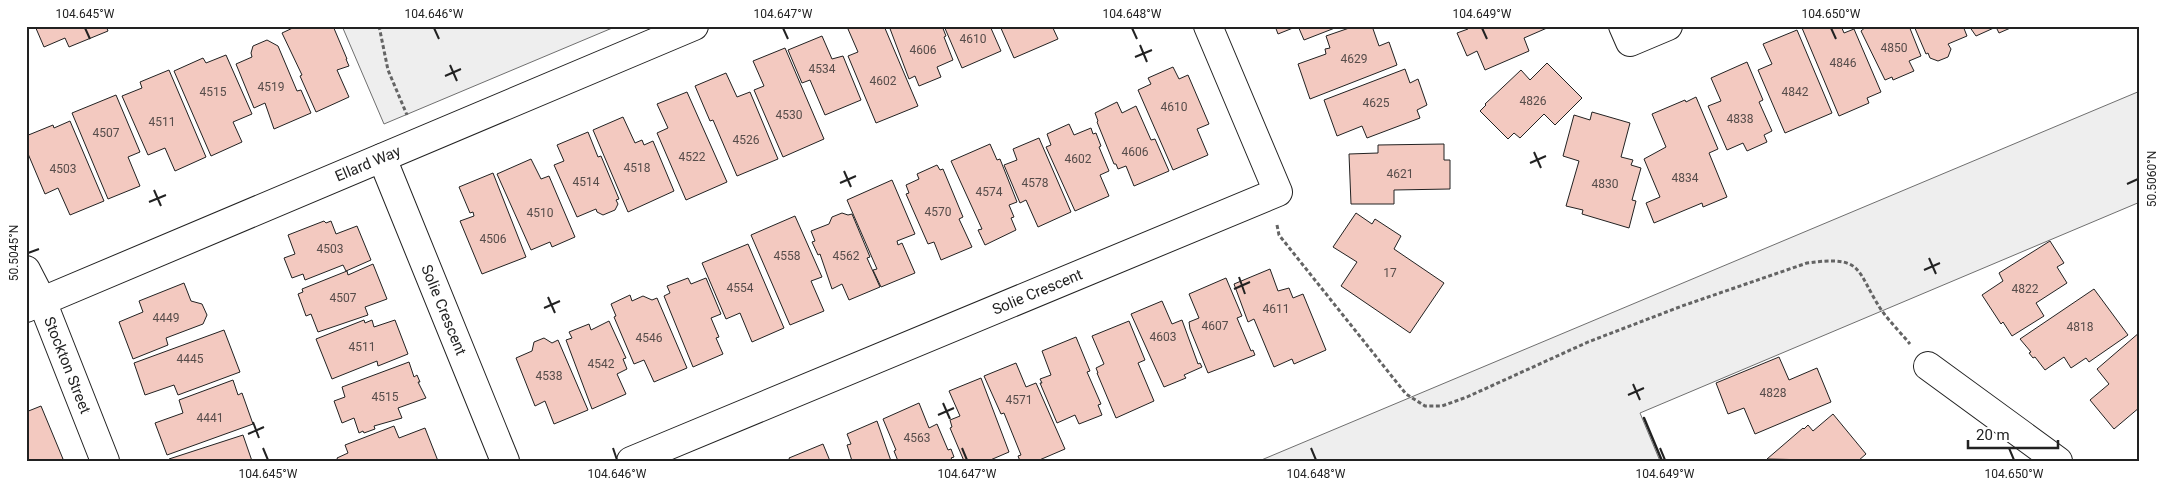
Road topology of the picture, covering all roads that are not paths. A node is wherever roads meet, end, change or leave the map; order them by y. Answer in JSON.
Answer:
{"nodes":[{"id":1,"x":694,"y":26,"type":"edge"},
{"id":2,"x":1208,"y":26,"type":"edge"},
{"id":3,"x":1623,"y":26,"type":"edge"},
{"id":4,"x":1668,"y":26,"type":"edge"},
{"id":5,"x":382,"y":158,"type":"junction"},
{"id":6,"x":26,"y":270,"type":"edge"},
{"id":7,"x":34,"y":305,"type":"edge"},
{"id":8,"x":1928,"y":366,"type":"road end"},
{"id":9,"x":105,"y":461,"type":"edge"},
{"id":10,"x":505,"y":461,"type":"edge"},
{"id":11,"x":631,"y":461,"type":"edge"},
{"id":12,"x":2058,"y":461,"type":"edge"}],
"edges":[{"from":1,"to":5,"type":"street","name":"Ellard Way"},
{"from":2,"to":11,"type":"street","name":"Solie Crescent"},
{"from":3,"to":4,"type":"street"},
{"from":5,"to":7,"type":"street","name":"Ellard Way"},
{"from":5,"to":10,"type":"street","name":"Solie Crescent"},
{"from":6,"to":7,"type":"street","name":"Stockton Street"},
{"from":7,"to":9,"type":"street","name":"Stockton Street"},
{"from":8,"to":12,"type":"street"}]}
